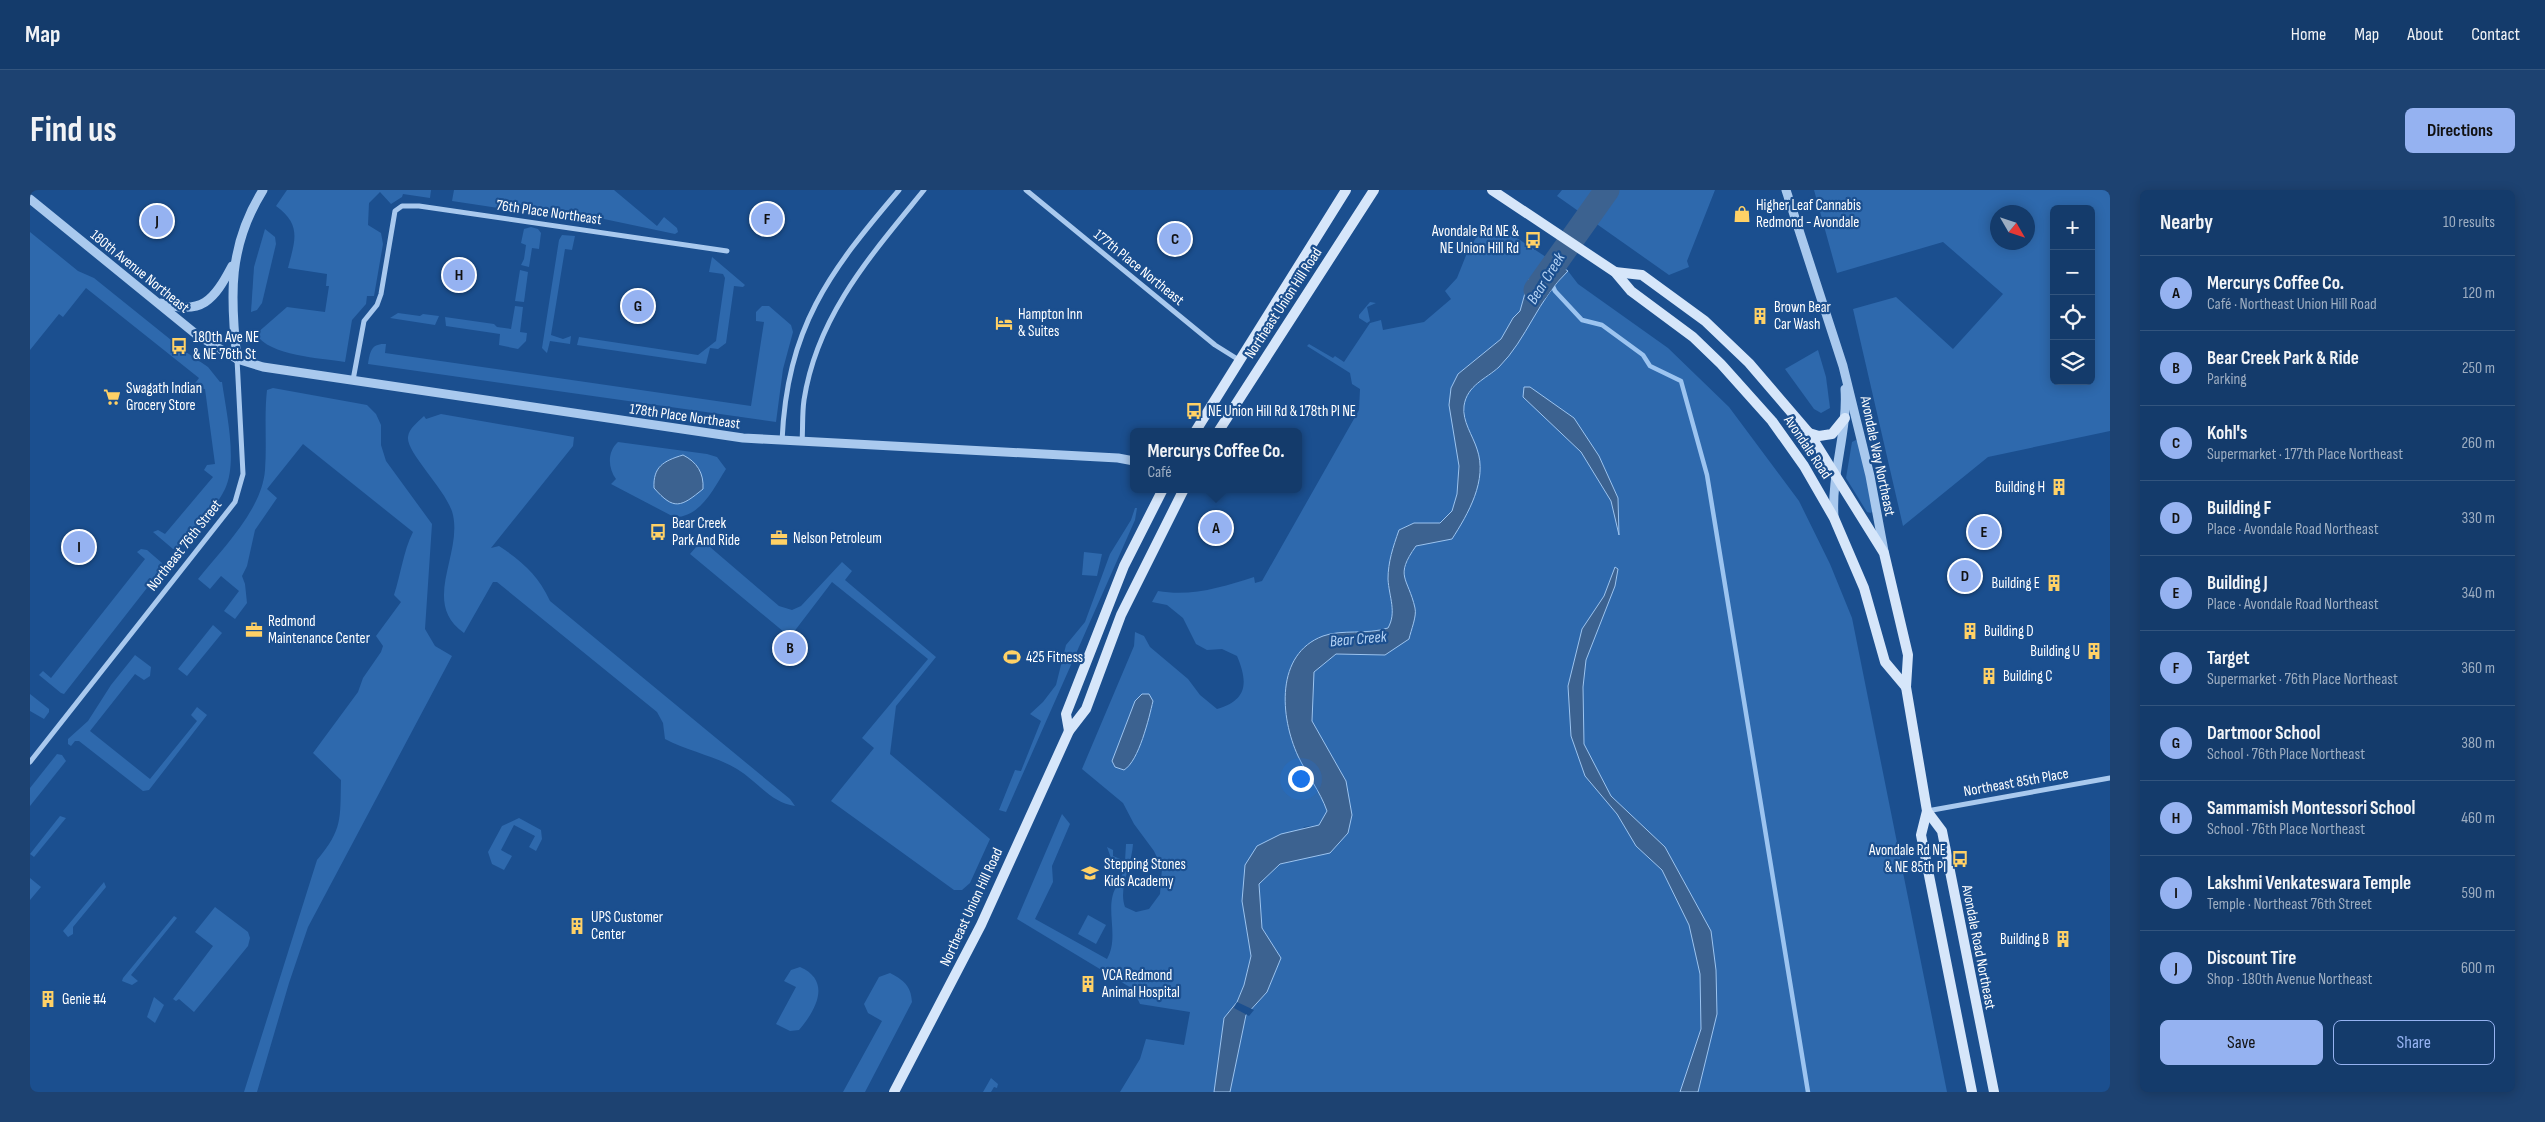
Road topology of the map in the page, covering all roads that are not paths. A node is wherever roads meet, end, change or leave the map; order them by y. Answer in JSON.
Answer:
{"nodes":[{"id":1,"x":263,"y":190,"type":"edge"},
{"id":2,"x":899,"y":190,"type":"edge"},
{"id":3,"x":924,"y":190,"type":"edge"},
{"id":4,"x":1026,"y":190,"type":"edge"},
{"id":5,"x":1346,"y":190,"type":"edge"},
{"id":6,"x":1374,"y":190,"type":"edge"},
{"id":7,"x":1492,"y":190,"type":"edge"},
{"id":8,"x":1786,"y":190,"type":"edge"},
{"id":9,"x":30,"y":199,"type":"edge"},
{"id":10,"x":726,"y":251,"type":"dead end"},
{"id":11,"x":234,"y":264,"type":"junction"},
{"id":12,"x":1615,"y":272,"type":"junction"},
{"id":13,"x":155,"y":301,"type":"junction"},
{"id":14,"x":236,"y":359,"type":"junction"},
{"id":15,"x":1239,"y":360,"type":"junction"},
{"id":16,"x":1844,"y":366,"type":"junction"},
{"id":17,"x":353,"y":380,"type":"junction"},
{"id":18,"x":1845,"y":418,"type":"junction"},
{"id":19,"x":1197,"y":428,"type":"edge"},
{"id":20,"x":1221,"y":428,"type":"edge"},
{"id":21,"x":1809,"y":433,"type":"junction"},
{"id":22,"x":782,"y":442,"type":"junction"},
{"id":23,"x":802,"y":442,"type":"junction"},
{"id":24,"x":1130,"y":460,"type":"edge"},
{"id":25,"x":1835,"y":472,"type":"junction"},
{"id":26,"x":1161,"y":493,"type":"edge"},
{"id":27,"x":1182,"y":493,"type":"edge"},
{"id":28,"x":1834,"y":518,"type":"junction"},
{"id":29,"x":1884,"y":553,"type":"junction"},
{"id":30,"x":1906,"y":687,"type":"junction"},
{"id":31,"x":1069,"y":731,"type":"junction"},
{"id":32,"x":30,"y":762,"type":"edge"},
{"id":33,"x":2110,"y":778,"type":"edge"},
{"id":34,"x":1927,"y":811,"type":"junction"},
{"id":35,"x":894,"y":1092,"type":"edge"},
{"id":36,"x":1972,"y":1092,"type":"edge"},
{"id":37,"x":1994,"y":1092,"type":"edge"}],
"edges":[{"from":1,"to":11,"type":"street","name":"Northeast 76th Street"},
{"from":2,"to":22,"type":"street"},
{"from":3,"to":23,"type":"street"},
{"from":4,"to":15,"type":"street","name":"177th Place Northeast"},
{"from":5,"to":15,"type":"main road","name":"Northeast Union Hill Road"},
{"from":6,"to":20,"type":"main road","name":"Northeast Union Hill Road"},
{"from":7,"to":12,"type":"main road","name":"Avondale Road"},
{"from":8,"to":16,"type":"street","name":"Avondale Way Northeast"},
{"from":9,"to":13,"type":"street","name":"180th Avenue Northeast"},
{"from":10,"to":17,"type":"street","name":"76th Place Northeast"},
{"from":11,"to":13,"type":"street"},
{"from":11,"to":14,"type":"street","name":"Northeast 76th Street"},
{"from":12,"to":21,"type":"main road","name":"Avondale Road"},
{"from":12,"to":28,"type":"main road","name":"Avondale Road"},
{"from":13,"to":14,"type":"street","name":"180th Avenue Northeast"},
{"from":14,"to":17,"type":"street","name":"178th Place Northeast"},
{"from":14,"to":32,"type":"street","name":"Northeast 76th Street"},
{"from":15,"to":19,"type":"main road","name":"Northeast Union Hill Road"},
{"from":16,"to":18,"type":"street","name":"Avondale Way Northeast"},
{"from":16,"to":29,"type":"street","name":"Avondale Way Northeast"},
{"from":17,"to":22,"type":"street","name":"178th Place Northeast"},
{"from":18,"to":21,"type":"main road"},
{"from":18,"to":25,"type":"street","name":"Avondale Way Northeast"},
{"from":21,"to":25,"type":"main road","name":"Avondale Road"},
{"from":22,"to":23,"type":"street","name":"178th Place Northeast"},
{"from":23,"to":24,"type":"street","name":"178th Place Northeast"},
{"from":25,"to":28,"type":"street","name":"Avondale Way Northeast"},
{"from":25,"to":29,"type":"main road","name":"Avondale Road"},
{"from":26,"to":31,"type":"main road","name":"Northeast Union Hill Road"},
{"from":27,"to":31,"type":"main road","name":"Northeast Union Hill Road"},
{"from":28,"to":30,"type":"main road","name":"Avondale Road"},
{"from":29,"to":30,"type":"main road","name":"Avondale Road Northeast"},
{"from":30,"to":34,"type":"main road","name":"Avondale Road Northeast"},
{"from":31,"to":35,"type":"main road","name":"Northeast Union Hill Road"},
{"from":33,"to":34,"type":"street","name":"Northeast 85th Place"},
{"from":34,"to":36,"type":"main road","name":"Avondale Road Northeast"},
{"from":34,"to":37,"type":"main road","name":"Avondale Road Northeast"}]}
